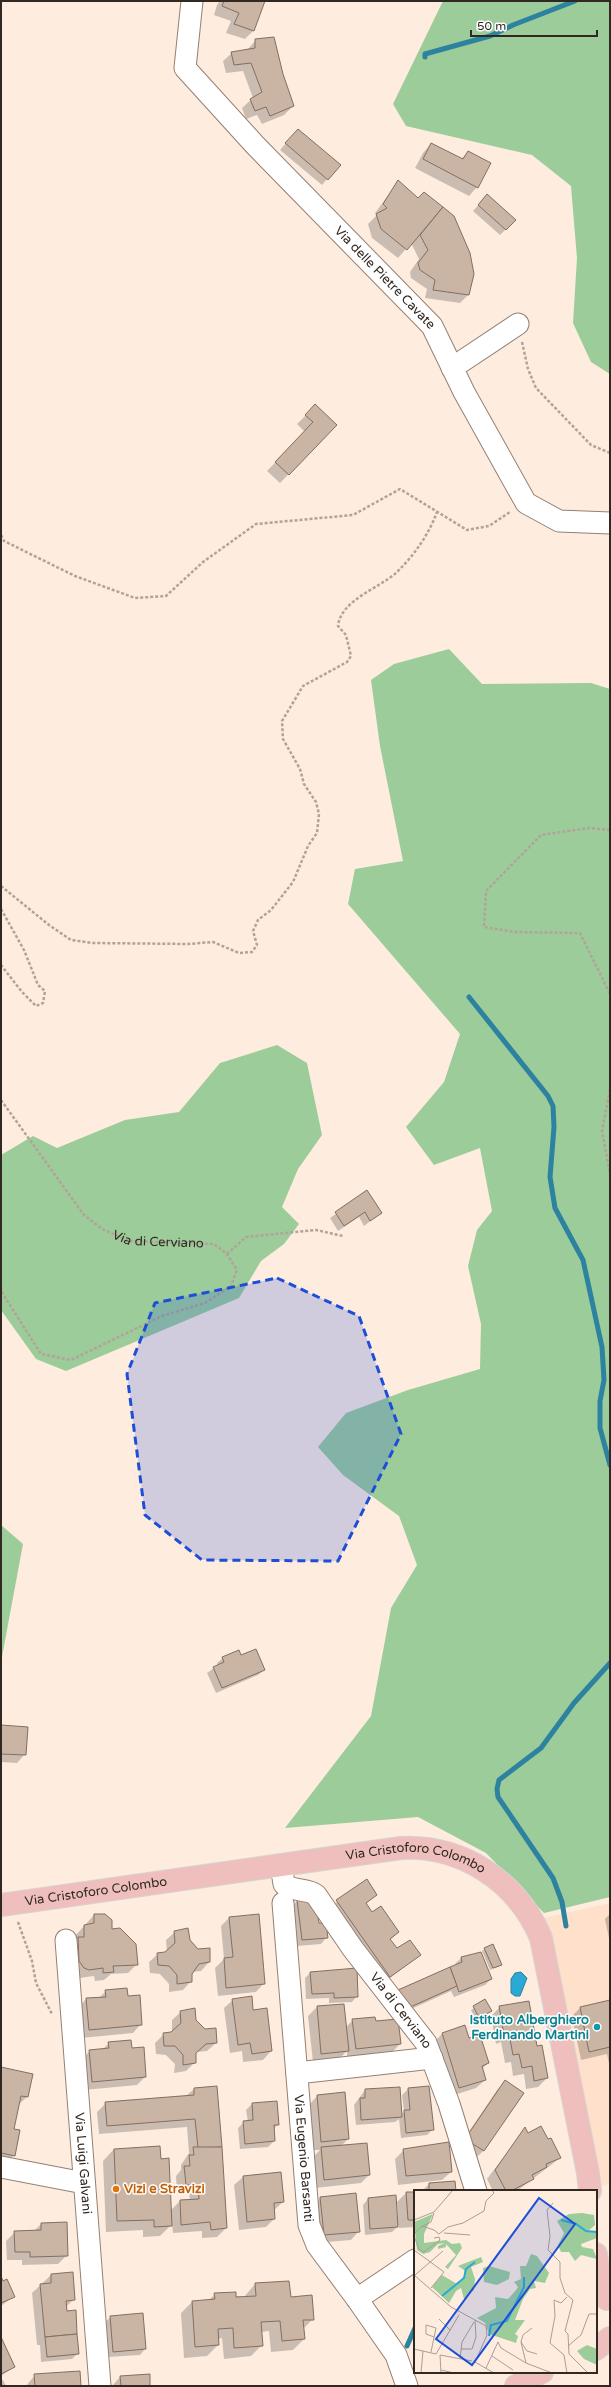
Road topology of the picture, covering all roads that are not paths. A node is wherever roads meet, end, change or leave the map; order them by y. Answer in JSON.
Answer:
{"nodes":[{"id":1,"x":192,"y":1,"type":"edge"},
{"id":2,"x":518,"y":324,"type":"road end"},
{"id":3,"x":452,"y":368,"type":"junction"},
{"id":4,"x":610,"y":523,"type":"edge"},
{"id":5,"x":281,"y":1865,"type":"junction"},
{"id":6,"x":283,"y":1903,"type":"dead end"},
{"id":7,"x":1,"y":1905,"type":"edge"},
{"id":8,"x":66,"y":1940,"type":"dead end"},
{"id":9,"x":432,"y":2058,"type":"junction"},
{"id":10,"x":297,"y":2073,"type":"junction"},
{"id":11,"x":1,"y":2167,"type":"edge"},
{"id":12,"x":84,"y":2183,"type":"junction"},
{"id":13,"x":476,"y":2190,"type":"edge"},
{"id":14,"x":590,"y":2190,"type":"edge"},
{"id":15,"x":414,"y":2261,"type":"edge"},
{"id":16,"x":597,"y":2261,"type":"edge"},
{"id":17,"x":358,"y":2298,"type":"junction"},
{"id":18,"x":604,"y":2298,"type":"edge"},
{"id":19,"x":525,"y":2373,"type":"edge"},
{"id":20,"x":540,"y":2373,"type":"edge"},
{"id":21,"x":100,"y":2386,"type":"edge"},
{"id":22,"x":407,"y":2386,"type":"edge"},
{"id":23,"x":508,"y":2386,"type":"edge"},
{"id":24,"x":516,"y":2386,"type":"edge"}],
"edges":[{"from":1,"to":3,"type":"street","name":"Via delle Pietre Cavate"},
{"from":2,"to":3,"type":"street"},
{"from":3,"to":4,"type":"street","name":"Via delle Pietre Cavate"},
{"from":5,"to":7,"type":"main road","name":"Via Cristoforo Colombo"},
{"from":5,"to":9,"type":"street","name":"Via di Cerviano"},
{"from":5,"to":14,"type":"main road","name":"Via Cristoforo Colombo"},
{"from":6,"to":10,"type":"street","name":"Via Eugenio Barsanti"},
{"from":8,"to":12,"type":"street","name":"Via Luigi Galvani"},
{"from":9,"to":10,"type":"street"},
{"from":9,"to":13,"type":"street","name":"Via di Cerviano"},
{"from":10,"to":17,"type":"street","name":"Via Eugenio Barsanti"},
{"from":11,"to":12,"type":"street"},
{"from":12,"to":21,"type":"street","name":"Via Luigi Galvani"},
{"from":15,"to":17,"type":"street"},
{"from":16,"to":18,"type":"main road"},
{"from":17,"to":22,"type":"street","name":"Via Eugenio Barsanti"},
{"from":19,"to":23,"type":"main road"},
{"from":20,"to":24,"type":"main road"}]}
